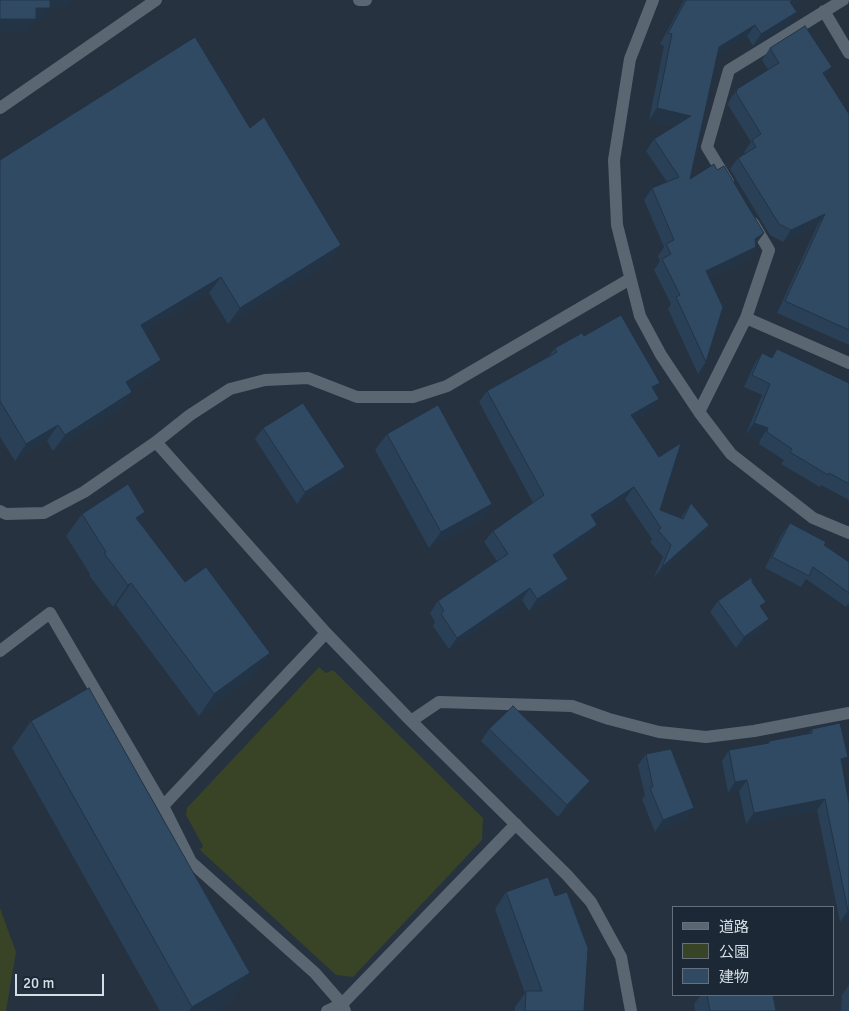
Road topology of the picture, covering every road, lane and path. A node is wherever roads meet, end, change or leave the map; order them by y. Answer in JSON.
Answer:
{"nodes":[{"id":1,"x":156,"y":0,"type":"edge"},
{"id":2,"x":359,"y":0,"type":"edge"},
{"id":3,"x":366,"y":0,"type":"edge"},
{"id":4,"x":653,"y":0,"type":"edge"},
{"id":5,"x":843,"y":0,"type":"edge"},
{"id":6,"x":824,"y":11,"type":"junction"},
{"id":7,"x":849,"y":53,"type":"edge"},
{"id":8,"x":0,"y":108,"type":"edge"},
{"id":9,"x":736,"y":194,"type":"edge"},
{"id":10,"x":745,"y":210,"type":"edge"},
{"id":11,"x":630,"y":279,"type":"junction"},
{"id":12,"x":746,"y":318,"type":"junction"},
{"id":13,"x":849,"y":363,"type":"edge"},
{"id":14,"x":699,"y":412,"type":"junction"},
{"id":15,"x":156,"y":442,"type":"junction"},
{"id":16,"x":0,"y":511,"type":"edge"},
{"id":17,"x":849,"y":534,"type":"edge"},
{"id":18,"x":326,"y":633,"type":"junction"},
{"id":19,"x":0,"y":651,"type":"edge"},
{"id":20,"x":849,"y":713,"type":"edge"},
{"id":21,"x":411,"y":721,"type":"junction"},
{"id":22,"x":163,"y":806,"type":"junction"},
{"id":23,"x":516,"y":824,"type":"junction"},
{"id":24,"x":344,"y":1007,"type":"edge"},
{"id":25,"x":327,"y":1011,"type":"edge"},
{"id":26,"x":631,"y":1011,"type":"edge"}],
"edges":[{"from":1,"to":8,"type":"street"},
{"from":2,"to":3,"type":"street"},
{"from":4,"to":11,"type":"street"},
{"from":5,"to":6,"type":"street"},
{"from":6,"to":7,"type":"street"},
{"from":6,"to":9,"type":"street"},
{"from":10,"to":12,"type":"street"},
{"from":11,"to":14,"type":"street"},
{"from":11,"to":15,"type":"street"},
{"from":12,"to":13,"type":"street"},
{"from":12,"to":14,"type":"street"},
{"from":14,"to":17,"type":"street"},
{"from":15,"to":16,"type":"street"},
{"from":15,"to":18,"type":"street"},
{"from":18,"to":21,"type":"street"},
{"from":18,"to":22,"type":"street"},
{"from":19,"to":22,"type":"street"},
{"from":20,"to":21,"type":"street"},
{"from":21,"to":23,"type":"street"},
{"from":22,"to":24,"type":"street"},
{"from":23,"to":24,"type":"street"},
{"from":23,"to":26,"type":"street"},
{"from":24,"to":25,"type":"street"}]}
